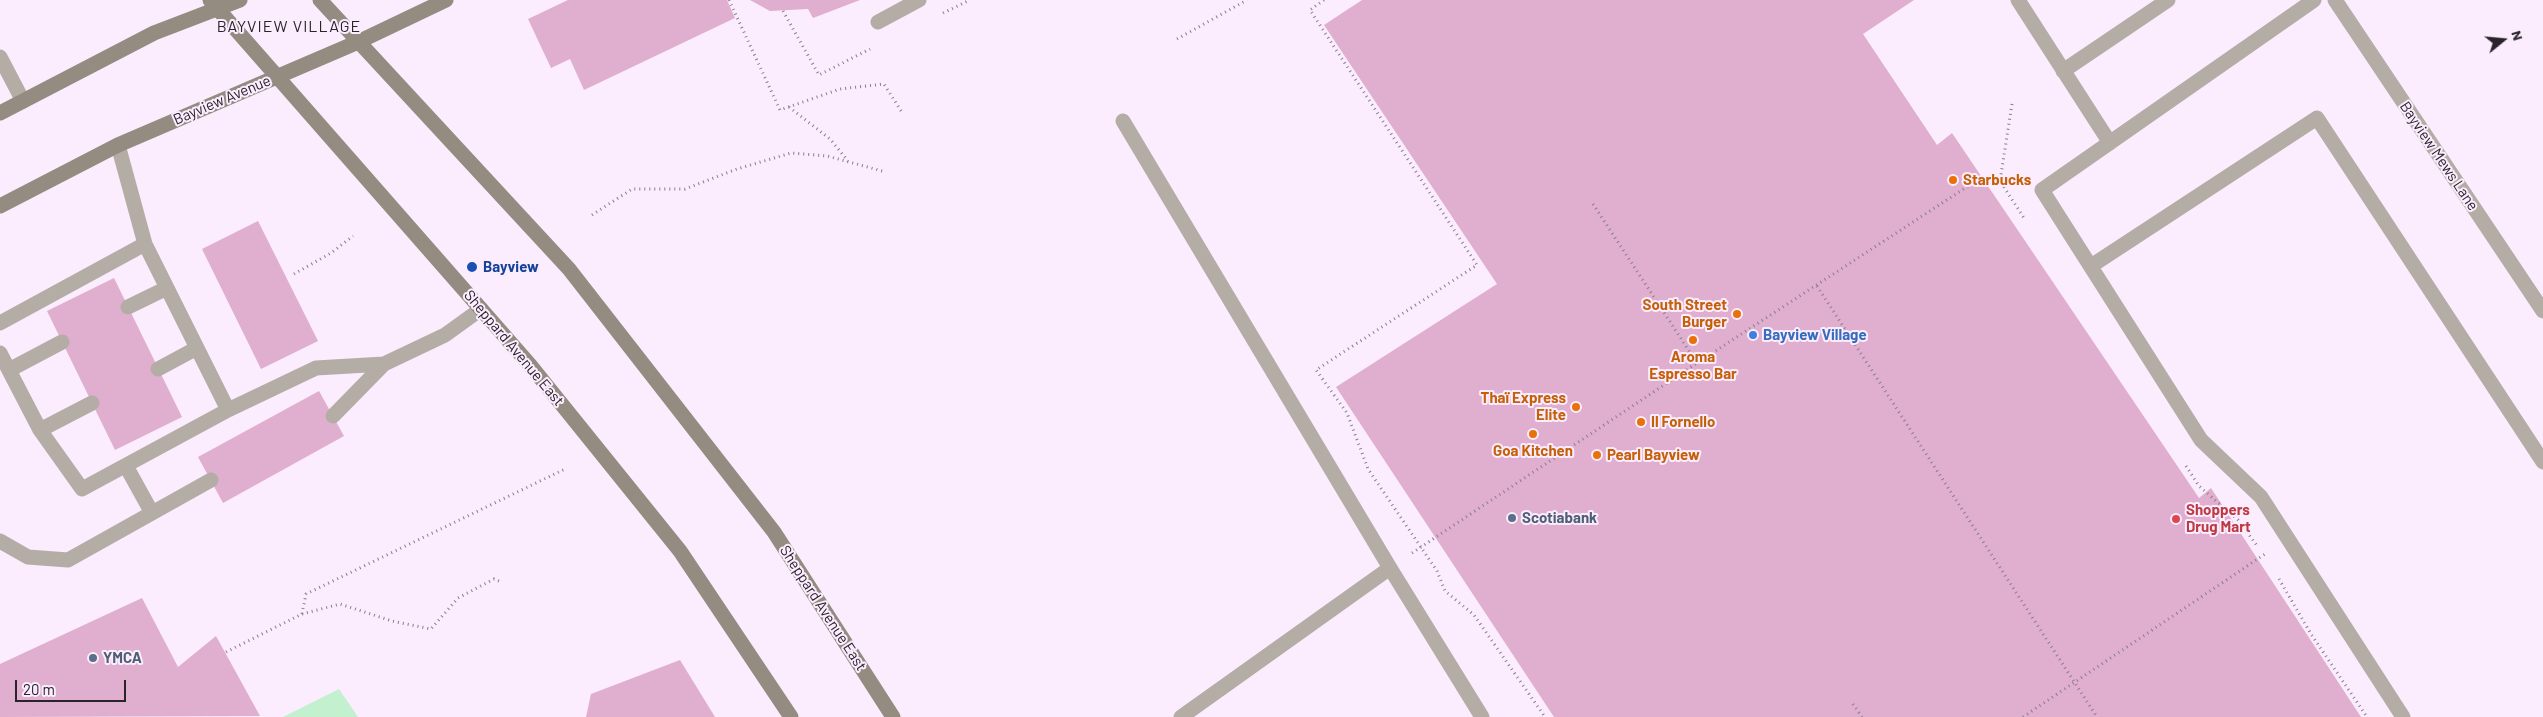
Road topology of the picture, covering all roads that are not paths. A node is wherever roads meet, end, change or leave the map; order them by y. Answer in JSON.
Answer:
{"nodes":[{"id":1,"x":240,"y":0,"type":"edge"},
{"id":2,"x":320,"y":0,"type":"edge"},
{"id":3,"x":446,"y":0,"type":"edge"},
{"id":4,"x":919,"y":0,"type":"edge"},
{"id":5,"x":2018,"y":0,"type":"edge"},
{"id":6,"x":2168,"y":0,"type":"edge"},
{"id":7,"x":2314,"y":0,"type":"edge"},
{"id":8,"x":2335,"y":0,"type":"edge"},
{"id":9,"x":214,"y":4,"type":"edge"},
{"id":10,"x":878,"y":22,"type":"dead end"},
{"id":11,"x":358,"y":42,"type":"junction"},
{"id":12,"x":0,"y":57,"type":"edge"},
{"id":13,"x":2063,"y":71,"type":"junction"},
{"id":14,"x":278,"y":77,"type":"junction"},
{"id":15,"x":23,"y":101,"type":"junction"},
{"id":16,"x":0,"y":113,"type":"edge"},
{"id":17,"x":1123,"y":121,"type":"dead end"},
{"id":18,"x":2110,"y":143,"type":"junction"},
{"id":19,"x":118,"y":145,"type":"junction"},
{"id":20,"x":0,"y":206,"type":"edge"},
{"id":21,"x":145,"y":244,"type":"junction"},
{"id":22,"x":2091,"y":266,"type":"junction"},
{"id":23,"x":167,"y":288,"type":"junction"},
{"id":24,"x":128,"y":307,"type":"dead end"},
{"id":25,"x":481,"y":309,"type":"junction"},
{"id":26,"x":2543,"y":311,"type":"edge"},
{"id":27,"x":0,"y":323,"type":"edge"},
{"id":28,"x":62,"y":342,"type":"dead end"},
{"id":29,"x":198,"y":348,"type":"junction"},
{"id":30,"x":0,"y":353,"type":"edge"},
{"id":31,"x":384,"y":364,"type":"junction"},
{"id":32,"x":158,"y":369,"type":"dead end"},
{"id":33,"x":9,"y":370,"type":"junction"},
{"id":34,"x":92,"y":403,"type":"dead end"},
{"id":35,"x":228,"y":410,"type":"junction"},
{"id":36,"x":333,"y":416,"type":"dead end"},
{"id":37,"x":40,"y":430,"type":"junction"},
{"id":38,"x":2543,"y":462,"type":"edge"},
{"id":39,"x":126,"y":466,"type":"junction"},
{"id":40,"x":211,"y":480,"type":"dead end"},
{"id":41,"x":152,"y":513,"type":"junction"},
{"id":42,"x":0,"y":541,"type":"edge"},
{"id":43,"x":1390,"y":568,"type":"junction"},
{"id":44,"x":792,"y":717,"type":"edge"},
{"id":45,"x":893,"y":717,"type":"edge"},
{"id":46,"x":1181,"y":717,"type":"edge"},
{"id":47,"x":1482,"y":717,"type":"edge"},
{"id":48,"x":2403,"y":717,"type":"edge"}],
"edges":[{"from":1,"to":9,"type":"main road"},
{"from":2,"to":11,"type":"main road","name":"Sheppard Avenue East"},
{"from":3,"to":11,"type":"main road","name":"Bayview Avenue"},
{"from":4,"to":10,"type":"street"},
{"from":5,"to":13,"type":"street"},
{"from":6,"to":13,"type":"street"},
{"from":7,"to":18,"type":"street"},
{"from":8,"to":26,"type":"street","name":"Bayview Mews Lane"},
{"from":9,"to":14,"type":"main road","name":"Sheppard Avenue East"},
{"from":9,"to":15,"type":"main road"},
{"from":11,"to":14,"type":"main road","name":"Bayview Avenue"},
{"from":11,"to":45,"type":"main road","name":"Sheppard Avenue East"},
{"from":12,"to":15,"type":"street"},
{"from":13,"to":18,"type":"street"},
{"from":14,"to":19,"type":"main road","name":"Bayview Avenue"},
{"from":14,"to":25,"type":"main road","name":"Sheppard Avenue East"},
{"from":15,"to":16,"type":"main road"},
{"from":17,"to":43,"type":"street"},
{"from":18,"to":22,"type":"street"},
{"from":19,"to":20,"type":"main road","name":"Bayview Avenue"},
{"from":19,"to":21,"type":"street"},
{"from":21,"to":23,"type":"street"},
{"from":21,"to":27,"type":"street"},
{"from":22,"to":38,"type":"street"},
{"from":22,"to":48,"type":"street"},
{"from":23,"to":24,"type":"street"},
{"from":23,"to":29,"type":"street"},
{"from":25,"to":31,"type":"street"},
{"from":25,"to":44,"type":"main road","name":"Sheppard Avenue East"},
{"from":28,"to":33,"type":"street"},
{"from":29,"to":32,"type":"street"},
{"from":29,"to":35,"type":"street"},
{"from":30,"to":33,"type":"street"},
{"from":31,"to":35,"type":"street"},
{"from":31,"to":36,"type":"street"},
{"from":33,"to":37,"type":"street"},
{"from":34,"to":37,"type":"street"},
{"from":35,"to":39,"type":"street"},
{"from":37,"to":39,"type":"street"},
{"from":39,"to":41,"type":"street"},
{"from":40,"to":41,"type":"street"},
{"from":41,"to":42,"type":"street"},
{"from":43,"to":46,"type":"street"},
{"from":43,"to":47,"type":"street"}]}
